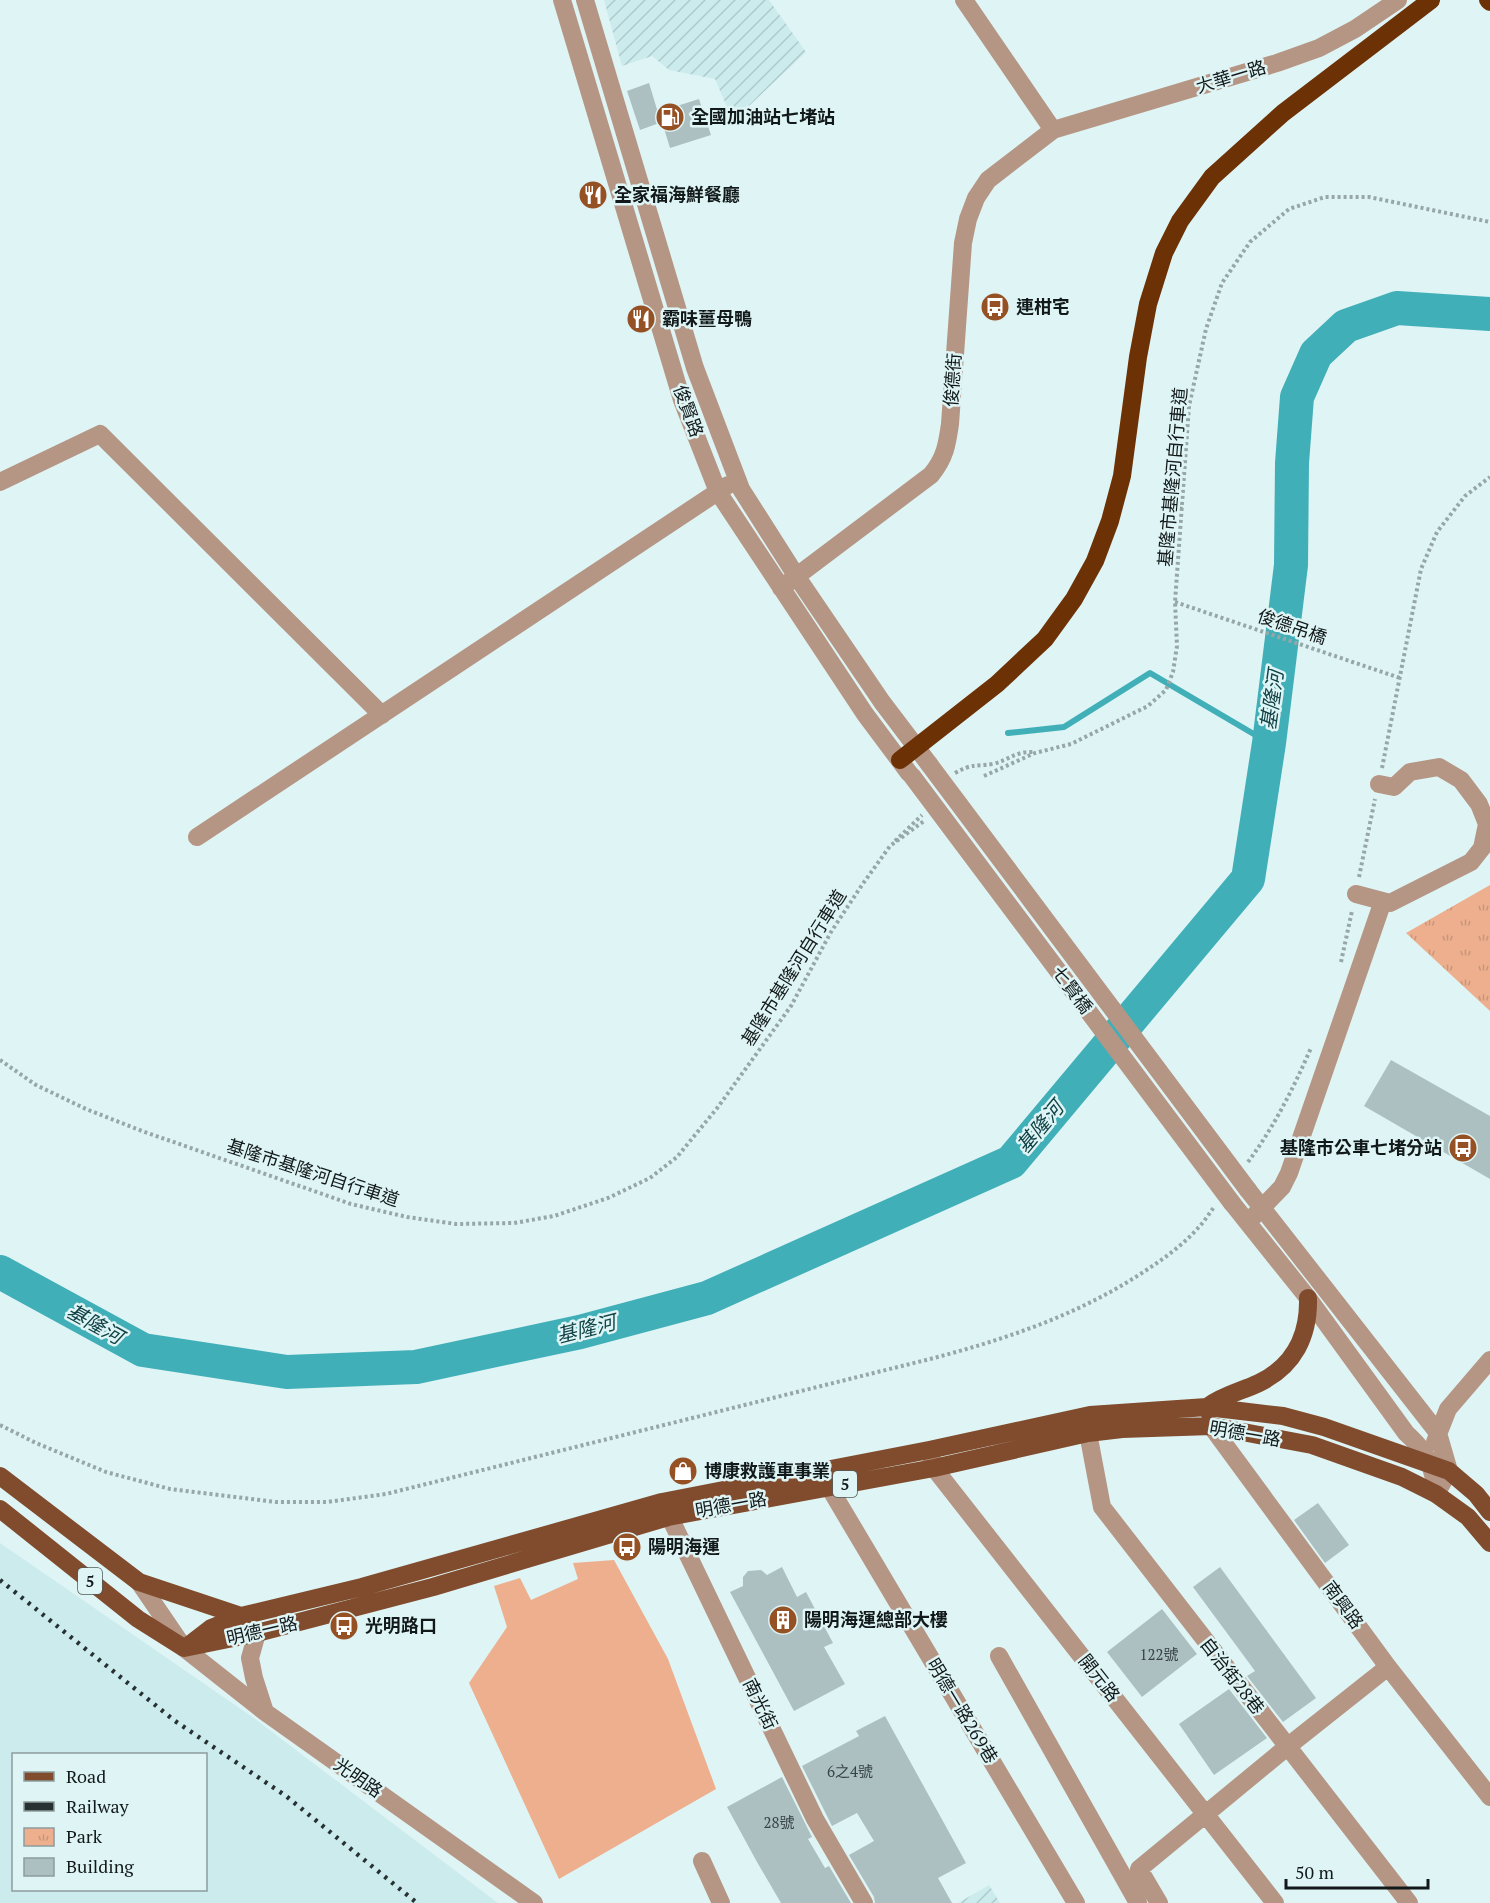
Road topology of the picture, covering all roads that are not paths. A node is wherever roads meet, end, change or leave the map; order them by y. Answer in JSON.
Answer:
{"nodes":[{"id":1,"x":562,"y":0,"type":"edge"},
{"id":2,"x":585,"y":0,"type":"edge"},
{"id":3,"x":964,"y":0,"type":"edge"},
{"id":4,"x":1398,"y":0,"type":"edge"},
{"id":5,"x":1431,"y":0,"type":"edge"},
{"id":6,"x":1053,"y":130,"type":"junction"},
{"id":7,"x":737,"y":479,"type":"junction"},
{"id":8,"x":0,"y":482,"type":"edge"},
{"id":9,"x":718,"y":492,"type":"junction"},
{"id":10,"x":797,"y":577,"type":"junction"},
{"id":11,"x":781,"y":588,"type":"junction"},
{"id":12,"x":382,"y":715,"type":"junction"},
{"id":13,"x":916,"y":748,"type":"junction"},
{"id":14,"x":900,"y":760,"type":"junction"},
{"id":15,"x":929,"y":764,"type":"joint"},
{"id":16,"x":912,"y":776,"type":"joint"},
{"id":17,"x":1379,"y":784,"type":"road end"},
{"id":18,"x":197,"y":837,"type":"dead end"},
{"id":19,"x":1356,"y":894,"type":"road end"},
{"id":20,"x":1383,"y":901,"type":"junction"},
{"id":21,"x":1263,"y":1209,"type":"junction"},
{"id":22,"x":1247,"y":1222,"type":"junction"},
{"id":23,"x":1308,"y":1298,"type":"junction"},
{"id":24,"x":1490,"y":1360,"type":"edge"},
{"id":25,"x":1207,"y":1407,"type":"junction"},
{"id":26,"x":1211,"y":1426,"type":"junction"},
{"id":27,"x":1088,"y":1433,"type":"junction"},
{"id":28,"x":1438,"y":1433,"type":"junction"},
{"id":29,"x":929,"y":1450,"type":"junction"},
{"id":30,"x":1430,"y":1463,"type":"junction"},
{"id":31,"x":934,"y":1468,"type":"junction"},
{"id":32,"x":1449,"y":1471,"type":"junction"},
{"id":33,"x":0,"y":1476,"type":"edge"},
{"id":34,"x":829,"y":1487,"type":"junction"},
{"id":35,"x":1436,"y":1494,"type":"junction"},
{"id":36,"x":0,"y":1509,"type":"edge"},
{"id":37,"x":665,"y":1509,"type":"junction"},
{"id":38,"x":1490,"y":1512,"type":"edge"},
{"id":39,"x":1490,"y":1543,"type":"edge"},
{"id":40,"x":139,"y":1582,"type":"junction"},
{"id":41,"x":241,"y":1616,"type":"junction"},
{"id":42,"x":257,"y":1633,"type":"junction"},
{"id":43,"x":184,"y":1648,"type":"junction"},
{"id":44,"x":999,"y":1656,"type":"dead end"},
{"id":45,"x":1388,"y":1666,"type":"junction"},
{"id":46,"x":265,"y":1712,"type":"junction"},
{"id":47,"x":1287,"y":1747,"type":"junction"},
{"id":48,"x":1490,"y":1797,"type":"edge"},
{"id":49,"x":1205,"y":1814,"type":"junction"},
{"id":50,"x":702,"y":1861,"type":"dead end"},
{"id":51,"x":534,"y":1903,"type":"edge"},
{"id":52,"x":721,"y":1903,"type":"edge"},
{"id":53,"x":864,"y":1903,"type":"edge"},
{"id":54,"x":1076,"y":1903,"type":"edge"},
{"id":55,"x":1138,"y":1903,"type":"edge"},
{"id":56,"x":1159,"y":1903,"type":"edge"},
{"id":57,"x":1275,"y":1903,"type":"edge"},
{"id":58,"x":1408,"y":1903,"type":"edge"}],
"edges":[{"from":1,"to":9,"type":"street","name":"俊賢路"},
{"from":2,"to":7,"type":"street","name":"俊賢路"},
{"from":3,"to":6,"type":"street"},
{"from":4,"to":6,"type":"street","name":"大華一路"},
{"from":5,"to":13,"type":"highway"},
{"from":6,"to":10,"type":"street","name":"俊德街"},
{"from":7,"to":9,"type":"street"},
{"from":7,"to":10,"type":"street","name":"俊賢路"},
{"from":8,"to":12,"type":"street"},
{"from":9,"to":11,"type":"street","name":"俊賢路"},
{"from":9,"to":12,"type":"street"},
{"from":10,"to":11,"type":"street","name":"俊德街"},
{"from":10,"to":13,"type":"street","name":"俊賢路"},
{"from":11,"to":14,"type":"street","name":"俊賢路"},
{"from":12,"to":18,"type":"street"},
{"from":13,"to":14,"type":"highway"},
{"from":13,"to":15,"type":"street","name":"俊賢路"},
{"from":14,"to":16,"type":"street","name":"俊賢路"},
{"from":15,"to":21,"type":"street","name":"七賢橋","bridge":true},
{"from":16,"to":22,"type":"street","name":"七賢橋","bridge":true},
{"from":17,"to":20,"type":"street"},
{"from":19,"to":20,"type":"street"},
{"from":20,"to":21,"type":"street"},
{"from":21,"to":22,"type":"street"},
{"from":21,"to":28,"type":"street","name":"七賢橋"},
{"from":22,"to":23,"type":"street","name":"七賢橋"},
{"from":23,"to":25,"type":"main road"},
{"from":23,"to":30,"type":"street","name":"七賢橋"},
{"from":24,"to":28,"type":"street"},
{"from":25,"to":26,"type":"main road","name":"南興路"},
{"from":25,"to":29,"type":"main road","name":"明德一路","number":"5"},
{"from":25,"to":30,"type":"main road","name":"明德一路","number":"5"},
{"from":26,"to":27,"type":"main road","name":"明德一路","number":"5"},
{"from":26,"to":35,"type":"main road","name":"明德一路","number":"5"},
{"from":26,"to":45,"type":"street","name":"南興路"},
{"from":27,"to":31,"type":"main road","name":"明德一路","number":"5"},
{"from":27,"to":47,"type":"street","name":"自治街28巷"},
{"from":28,"to":30,"type":"street"},
{"from":28,"to":32,"type":"street"},
{"from":29,"to":31,"type":"street","name":"開元路"},
{"from":29,"to":37,"type":"main road","name":"明德一路","number":"5"},
{"from":30,"to":32,"type":"main road","name":"明德一路","number":"5"},
{"from":30,"to":35,"type":"street"},
{"from":31,"to":34,"type":"main road","name":"明德一路","number":"5"},
{"from":31,"to":49,"type":"street","name":"開元路"},
{"from":32,"to":35,"type":"street"},
{"from":32,"to":38,"type":"main road","name":"明德一路","number":"5"},
{"from":33,"to":40,"type":"main road","number":"5"},
{"from":34,"to":37,"type":"main road","name":"明德一路","number":"5"},
{"from":34,"to":54,"type":"street","name":"明德一路269巷"},
{"from":35,"to":39,"type":"main road","name":"明德一路","number":"5"},
{"from":36,"to":43,"type":"main road","number":"5"},
{"from":37,"to":41,"type":"main road","name":"明德一路","number":"5"},
{"from":37,"to":42,"type":"main road","name":"明德一路","number":"5"},
{"from":37,"to":53,"type":"street","name":"南光街"},
{"from":40,"to":41,"type":"main road"},
{"from":40,"to":43,"type":"street","name":"光明路"},
{"from":41,"to":43,"type":"main road","number":"5"},
{"from":42,"to":43,"type":"main road","name":"明德一路","number":"5"},
{"from":42,"to":46,"type":"street"},
{"from":43,"to":46,"type":"street","name":"光明路"},
{"from":44,"to":55,"type":"street"},
{"from":45,"to":47,"type":"street"},
{"from":45,"to":48,"type":"street","name":"南興路"},
{"from":46,"to":51,"type":"street","name":"光明路"},
{"from":47,"to":49,"type":"street"},
{"from":47,"to":58,"type":"street","name":"自治街28巷"},
{"from":49,"to":56,"type":"street"},
{"from":49,"to":57,"type":"street","name":"開元路"},
{"from":50,"to":52,"type":"street"}]}
